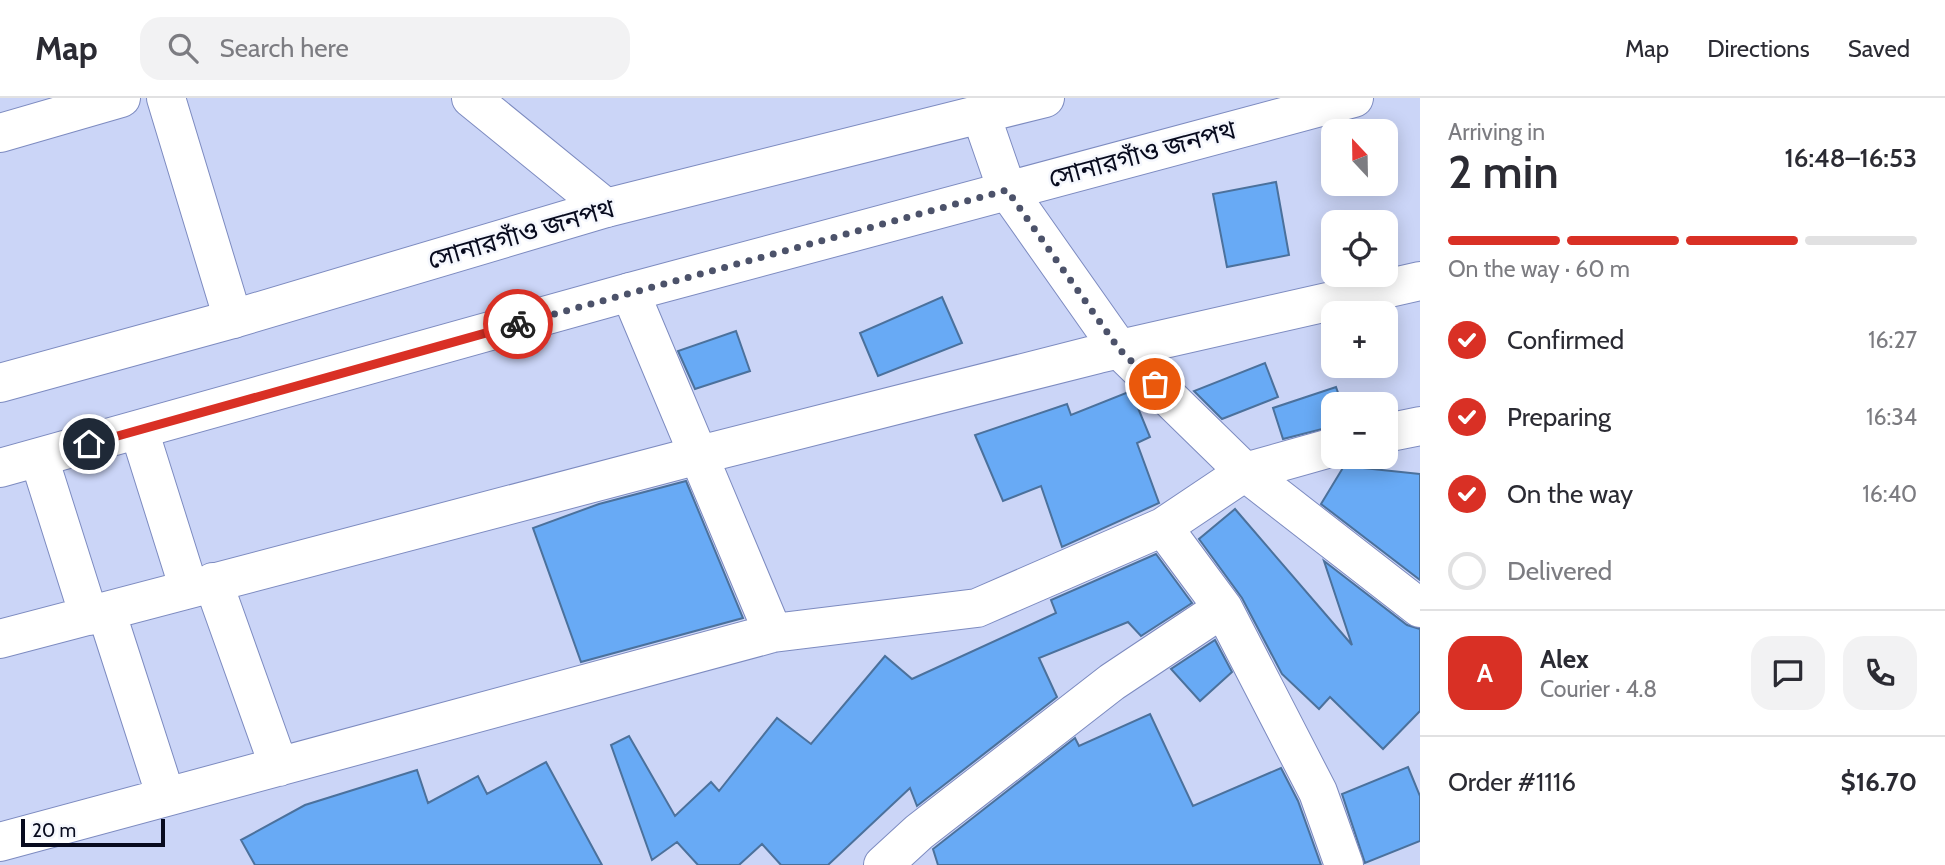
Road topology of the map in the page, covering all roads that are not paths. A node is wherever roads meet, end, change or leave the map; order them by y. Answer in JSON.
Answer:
{"nodes":[{"id":1,"x":121,"y":98,"type":"edge"},
{"id":2,"x":166,"y":98,"type":"edge"},
{"id":3,"x":471,"y":98,"type":"edge"},
{"id":4,"x":1045,"y":98,"type":"edge"},
{"id":5,"x":1354,"y":98,"type":"edge"},
{"id":6,"x":981,"y":114,"type":"junction"},
{"id":7,"x":0,"y":134,"type":"edge"},
{"id":8,"x":1007,"y":190,"type":"junction"},
{"id":9,"x":606,"y":208,"type":"junction"},
{"id":10,"x":1420,"y":281,"type":"edge"},
{"id":11,"x":630,"y":292,"type":"junction"},
{"id":12,"x":233,"y":319,"type":"junction"},
{"id":13,"x":1119,"y":349,"type":"junction"},
{"id":14,"x":0,"y":383,"type":"edge"},
{"id":15,"x":1420,"y":426,"type":"edge"},
{"id":16,"x":139,"y":430,"type":"junction"},
{"id":17,"x":1398,"y":431,"type":"edge"},
{"id":18,"x":1321,"y":451,"type":"edge"},
{"id":19,"x":699,"y":455,"type":"junction"},
{"id":20,"x":39,"y":458,"type":"junction"},
{"id":21,"x":0,"y":468,"type":"edge"},
{"id":22,"x":1245,"y":472,"type":"junction"},
{"id":23,"x":1163,"y":527,"type":"junction"},
{"id":24,"x":201,"y":586,"type":"junction"},
{"id":25,"x":1223,"y":608,"type":"junction"},
{"id":26,"x":1420,"y":608,"type":"edge"},
{"id":27,"x":97,"y":613,"type":"junction"},
{"id":28,"x":773,"y":633,"type":"junction"},
{"id":29,"x":0,"y":639,"type":"edge"},
{"id":30,"x":279,"y":767,"type":"junction"},
{"id":31,"x":166,"y":797,"type":"junction"},
{"id":32,"x":0,"y":842,"type":"edge"},
{"id":33,"x":883,"y":865,"type":"edge"},
{"id":34,"x":1344,"y":865,"type":"edge"}],
"edges":[{"from":1,"to":7,"type":"street"},
{"from":2,"to":12,"type":"street"},
{"from":3,"to":9,"type":"street"},
{"from":4,"to":6,"type":"street","name":"সোনারগাঁও জনপথ"},
{"from":5,"to":8,"type":"street","name":"সোনারগাঁও জনপথ"},
{"from":6,"to":8,"type":"street"},
{"from":6,"to":9,"type":"street","name":"সোনারগাঁও জনপথ"},
{"from":8,"to":11,"type":"street","name":"সোনারগাঁও জনপথ"},
{"from":8,"to":13,"type":"street"},
{"from":9,"to":12,"type":"street","name":"সোনারগাঁও জনপথ"},
{"from":10,"to":13,"type":"street"},
{"from":11,"to":16,"type":"street","name":"সোনারগাঁও জনপথ"},
{"from":11,"to":19,"type":"street"},
{"from":12,"to":14,"type":"street","name":"সোনারগাঁও জনপথ"},
{"from":13,"to":19,"type":"street"},
{"from":13,"to":22,"type":"street"},
{"from":15,"to":17,"type":"street"},
{"from":16,"to":20,"type":"street","name":"সোনারগাঁও জনপথ"},
{"from":16,"to":24,"type":"street"},
{"from":18,"to":22,"type":"street"},
{"from":19,"to":24,"type":"street"},
{"from":19,"to":28,"type":"street"},
{"from":20,"to":21,"type":"street","name":"সোনারগাঁও জনপথ"},
{"from":20,"to":27,"type":"street"},
{"from":22,"to":23,"type":"street"},
{"from":22,"to":26,"type":"street"},
{"from":23,"to":25,"type":"street"},
{"from":23,"to":28,"type":"street"},
{"from":24,"to":27,"type":"street"},
{"from":24,"to":30,"type":"street"},
{"from":25,"to":33,"type":"street"},
{"from":25,"to":34,"type":"street"},
{"from":27,"to":29,"type":"street"},
{"from":27,"to":31,"type":"street"},
{"from":28,"to":30,"type":"street"},
{"from":30,"to":31,"type":"street"},
{"from":31,"to":32,"type":"street"}]}
